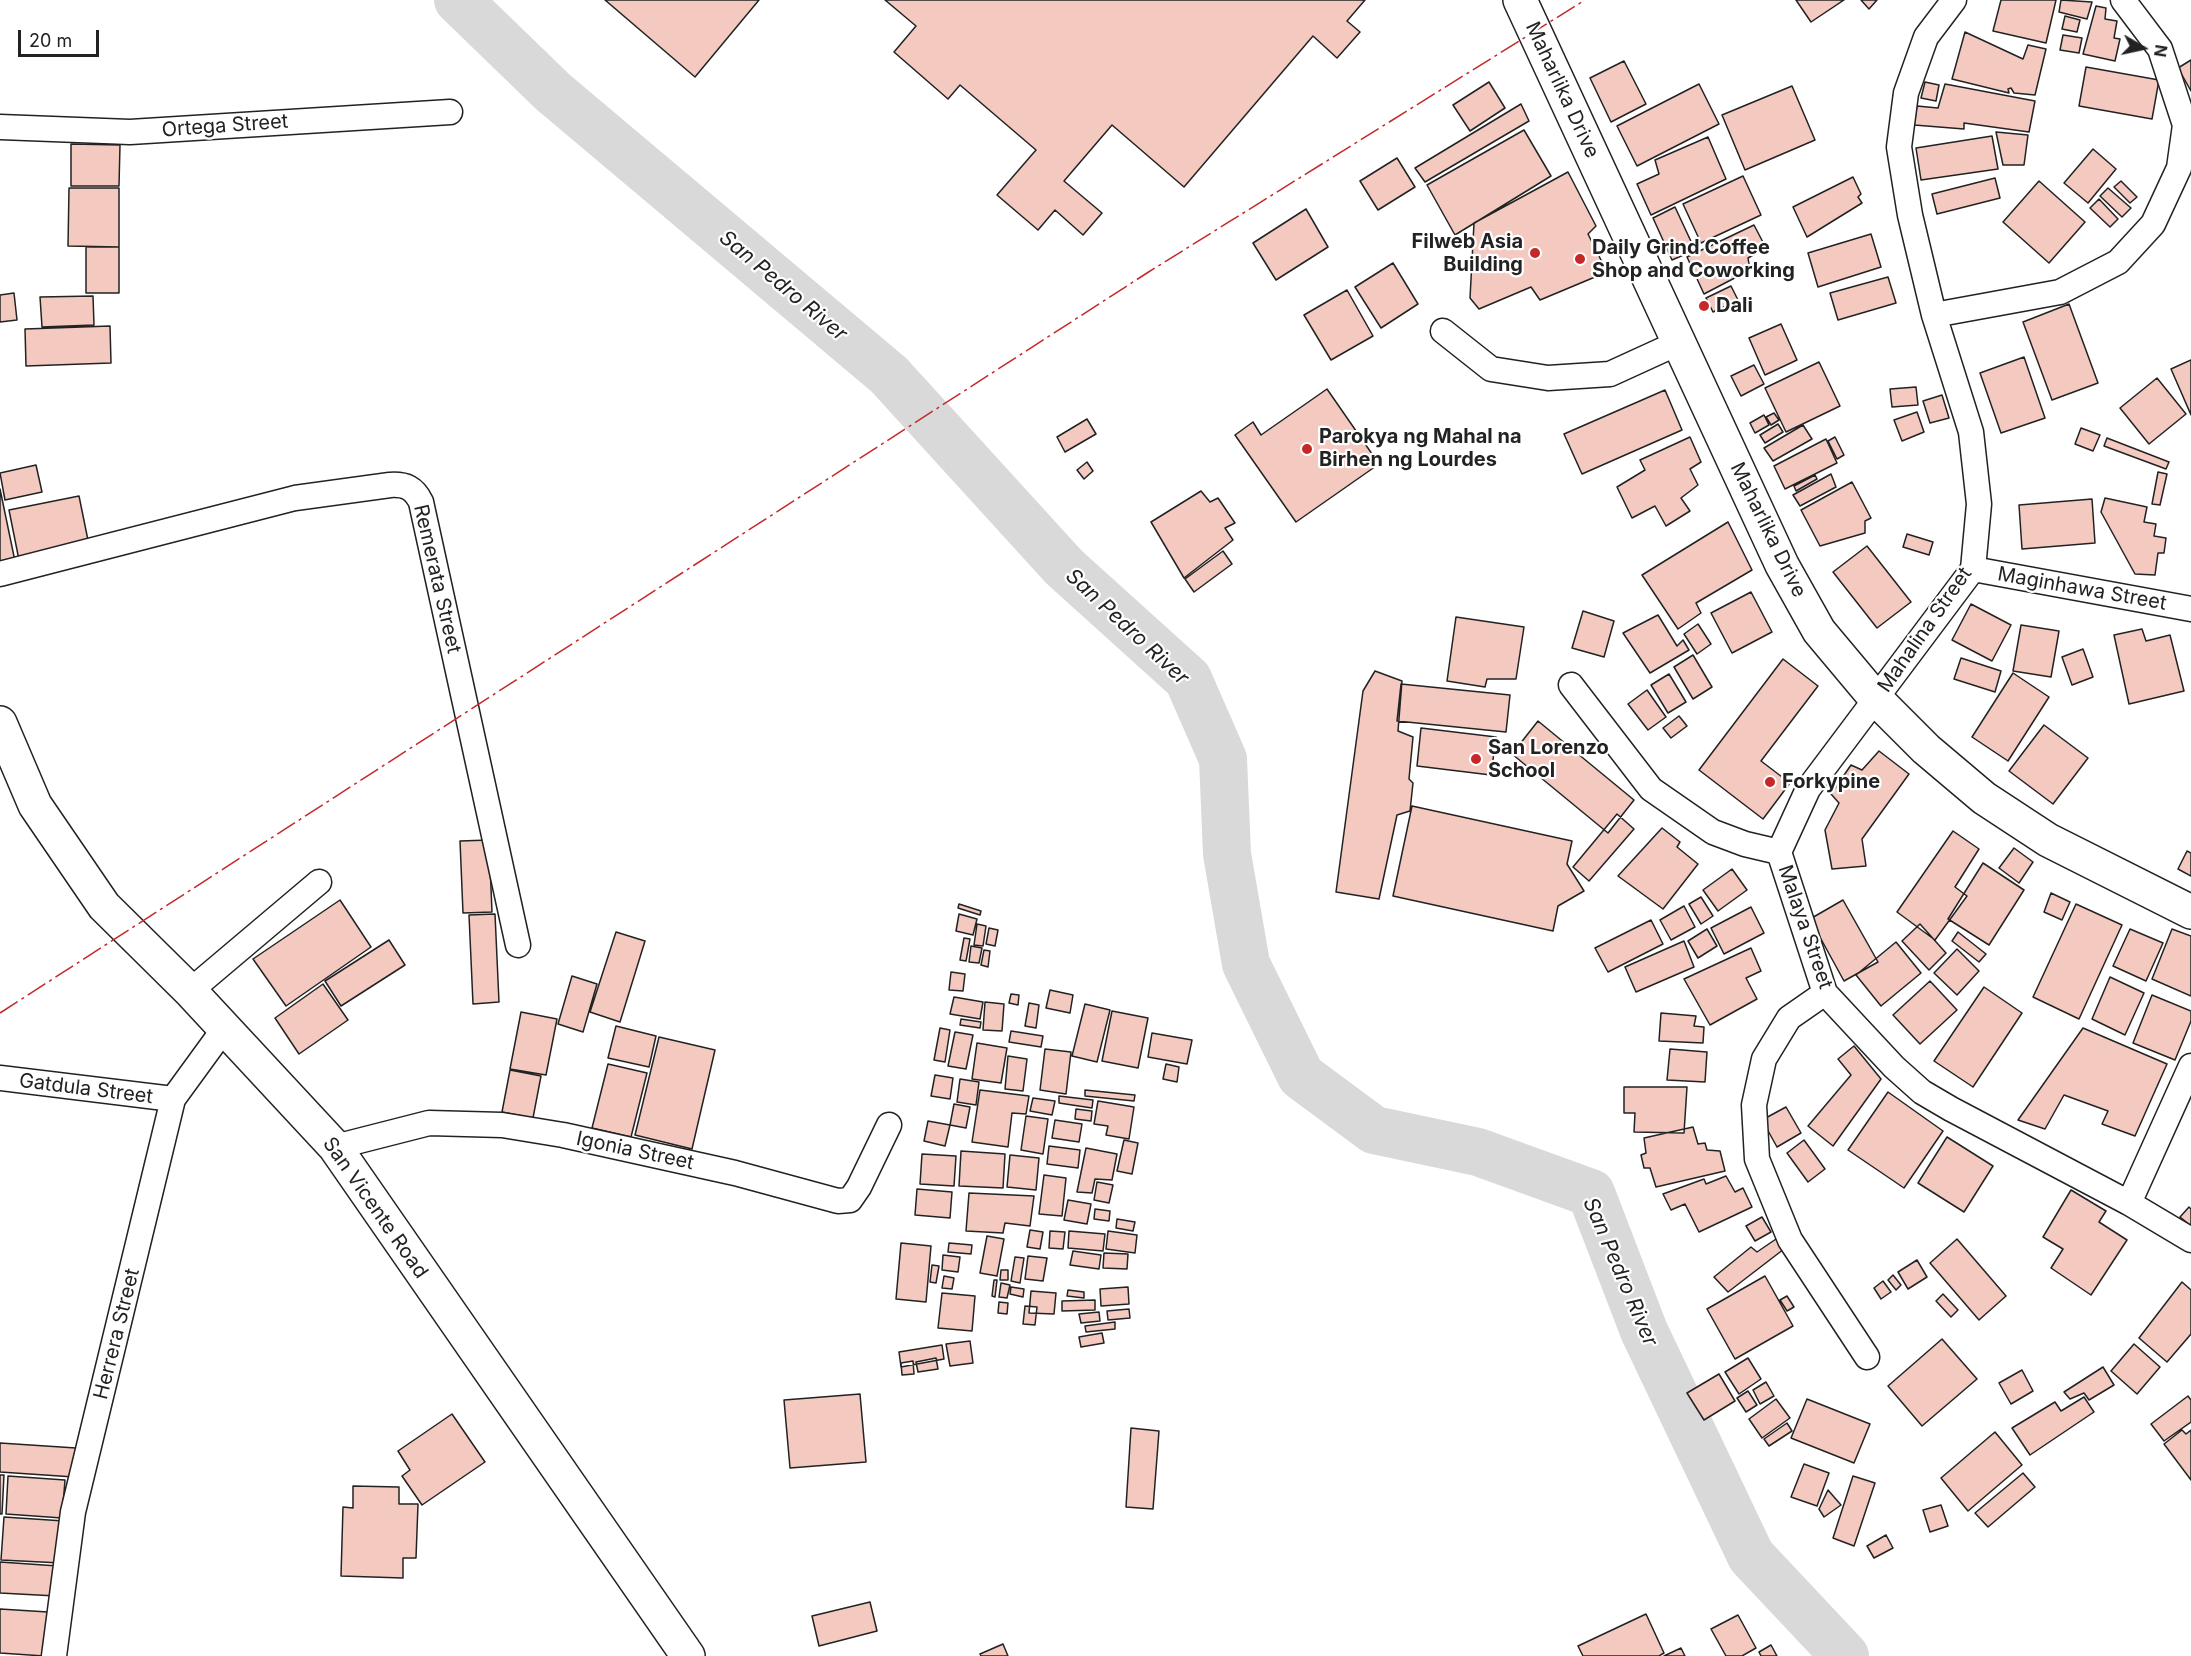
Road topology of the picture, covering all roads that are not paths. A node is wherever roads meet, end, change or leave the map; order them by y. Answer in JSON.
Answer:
{"nodes":[{"id":1,"x":1520,"y":0,"type":"edge"},
{"id":2,"x":1954,"y":0,"type":"edge"},
{"id":3,"x":2123,"y":0,"type":"edge"},
{"id":4,"x":450,"y":112,"type":"dead end"},
{"id":5,"x":0,"y":127,"type":"edge"},
{"id":6,"x":2185,"y":169,"type":"edge"},
{"id":7,"x":1934,"y":315,"type":"junction"},
{"id":8,"x":1443,"y":331,"type":"dead end"},
{"id":9,"x":1680,"y":342,"type":"junction"},
{"id":10,"x":1973,"y":569,"type":"junction"},
{"id":11,"x":0,"y":574,"type":"edge"},
{"id":12,"x":2191,"y":609,"type":"edge"},
{"id":13,"x":1571,"y":685,"type":"dead end"},
{"id":14,"x":1876,"y":699,"type":"junction"},
{"id":15,"x":0,"y":723,"type":"edge"},
{"id":16,"x":1779,"y":852,"type":"junction"},
{"id":17,"x":319,"y":882,"type":"dead end"},
{"id":18,"x":2191,"y":912,"type":"edge"},
{"id":19,"x":518,"y":945,"type":"dead end"},
{"id":20,"x":190,"y":991,"type":"junction"},
{"id":21,"x":1825,"y":993,"type":"junction"},
{"id":22,"x":224,"y":1029,"type":"junction"},
{"id":23,"x":2191,"y":1066,"type":"edge"},
{"id":24,"x":0,"y":1078,"type":"edge"},
{"id":25,"x":173,"y":1099,"type":"junction"},
{"id":26,"x":890,"y":1125,"type":"dead end"},
{"id":27,"x":335,"y":1148,"type":"junction"},
{"id":28,"x":2128,"y":1203,"type":"junction"},
{"id":29,"x":2191,"y":1240,"type":"edge"},
{"id":30,"x":1867,"y":1357,"type":"dead end"},
{"id":31,"x":54,"y":1656,"type":"edge"},
{"id":32,"x":688,"y":1656,"type":"edge"}],
"edges":[{"from":1,"to":9,"type":"street","name":"Maharlika Drive"},
{"from":2,"to":7,"type":"street","name":"Mahalina Street"},
{"from":3,"to":6,"type":"street"},
{"from":4,"to":5,"type":"street","name":"Ortega Street"},
{"from":6,"to":7,"type":"street"},
{"from":7,"to":10,"type":"street","name":"Mahalina Street"},
{"from":8,"to":9,"type":"street"},
{"from":9,"to":14,"type":"street","name":"Maharlika Drive"},
{"from":10,"to":12,"type":"street","name":"Maginhawa Street"},
{"from":10,"to":14,"type":"street","name":"Mahalina Street"},
{"from":11,"to":19,"type":"street","name":"Remerata Street"},
{"from":13,"to":16,"type":"street"},
{"from":14,"to":16,"type":"street","name":"Malaya Street"},
{"from":14,"to":18,"type":"street","name":"Maharlika Drive"},
{"from":15,"to":20,"type":"street","name":"San Vicente Road"},
{"from":16,"to":21,"type":"street","name":"Malaya Street"},
{"from":17,"to":20,"type":"street"},
{"from":20,"to":22,"type":"street","name":"San Vicente Road"},
{"from":21,"to":28,"type":"street","name":"Malaya Street"},
{"from":21,"to":30,"type":"street"},
{"from":22,"to":25,"type":"street","name":"Herrera Street"},
{"from":22,"to":27,"type":"street","name":"San Vicente Road"},
{"from":23,"to":28,"type":"street"},
{"from":24,"to":25,"type":"street","name":"Gatdula Street"},
{"from":25,"to":31,"type":"street","name":"Herrera Street"},
{"from":26,"to":27,"type":"street","name":"Igonia Street"},
{"from":27,"to":32,"type":"street","name":"San Vicente Road"},
{"from":28,"to":29,"type":"street","name":"Malaya Street"}]}
